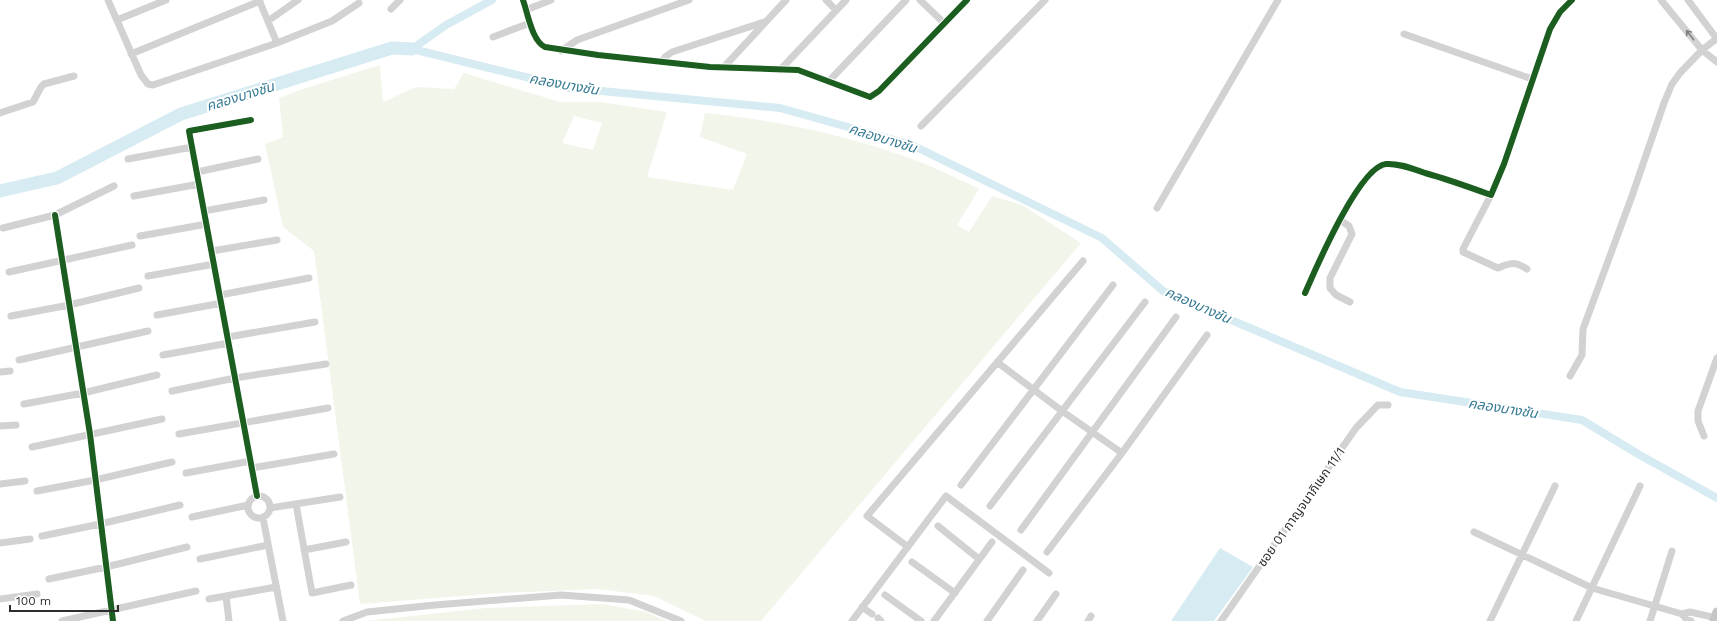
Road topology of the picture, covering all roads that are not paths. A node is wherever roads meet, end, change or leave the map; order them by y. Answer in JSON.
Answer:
{"nodes":[{"id":1,"x":108,"y":0,"type":"edge"},
{"id":2,"x":166,"y":0,"type":"edge"},
{"id":3,"x":298,"y":0,"type":"edge"},
{"id":4,"x":400,"y":0,"type":"edge"},
{"id":5,"x":523,"y":0,"type":"edge"},
{"id":6,"x":551,"y":0,"type":"edge"},
{"id":7,"x":690,"y":0,"type":"edge"},
{"id":8,"x":786,"y":0,"type":"edge"},
{"id":9,"x":826,"y":0,"type":"edge"},
{"id":10,"x":846,"y":0,"type":"edge"},
{"id":11,"x":906,"y":0,"type":"edge"},
{"id":12,"x":920,"y":0,"type":"edge"},
{"id":13,"x":967,"y":0,"type":"edge"},
{"id":14,"x":1045,"y":0,"type":"edge"},
{"id":15,"x":1278,"y":0,"type":"edge"},
{"id":16,"x":1572,"y":0,"type":"edge"},
{"id":17,"x":1661,"y":0,"type":"edge"},
{"id":18,"x":1688,"y":0,"type":"edge"},
{"id":19,"x":260,"y":1,"type":"edge"},
{"id":20,"x":359,"y":3,"type":"dead end"},
{"id":21,"x":391,"y":9,"type":"dead end"},
{"id":22,"x":526,"y":10,"type":"junction"},
{"id":23,"x":836,"y":10,"type":"junction"},
{"id":24,"x":117,"y":20,"type":"junction"},
{"id":25,"x":268,"y":21,"type":"junction"},
{"id":26,"x":764,"y":22,"type":"junction"},
{"id":27,"x":530,"y":23,"type":"junction"},
{"id":28,"x":944,"y":23,"type":"junction"},
{"id":29,"x":1404,"y":34,"type":"dead end"},
{"id":30,"x":493,"y":37,"type":"dead end"},
{"id":31,"x":1717,"y":39,"type":"edge"},
{"id":32,"x":277,"y":43,"type":"junction"},
{"id":33,"x":1702,"y":50,"type":"junction"},
{"id":34,"x":561,"y":51,"type":"junction"},
{"id":35,"x":131,"y":54,"type":"junction"},
{"id":36,"x":662,"y":62,"type":"junction"},
{"id":37,"x":1717,"y":62,"type":"edge"},
{"id":38,"x":724,"y":67,"type":"junction"},
{"id":39,"x":780,"y":70,"type":"junction"},
{"id":40,"x":74,"y":76,"type":"dead end"},
{"id":41,"x":1532,"y":79,"type":"junction"},
{"id":42,"x":829,"y":81,"type":"junction"},
{"id":43,"x":0,"y":113,"type":"edge"},
{"id":44,"x":251,"y":120,"type":"dead end"},
{"id":45,"x":921,"y":126,"type":"dead end"},
{"id":46,"x":192,"y":147,"type":"junction"},
{"id":47,"x":128,"y":159,"type":"dead end"},
{"id":48,"x":258,"y":159,"type":"dead end"},
{"id":49,"x":197,"y":172,"type":"junction"},
{"id":50,"x":199,"y":184,"type":"junction"},
{"id":51,"x":114,"y":186,"type":"dead end"},
{"id":52,"x":1491,"y":195,"type":"junction"},
{"id":53,"x":134,"y":196,"type":"dead end"},
{"id":54,"x":264,"y":200,"type":"dead end"},
{"id":55,"x":1157,"y":208,"type":"dead end"},
{"id":56,"x":204,"y":211,"type":"junction"},
{"id":57,"x":55,"y":215,"type":"junction"},
{"id":58,"x":1340,"y":220,"type":"junction"},
{"id":59,"x":207,"y":224,"type":"junction"},
{"id":60,"x":3,"y":228,"type":"dead end"},
{"id":61,"x":140,"y":236,"type":"dead end"},
{"id":62,"x":277,"y":240,"type":"dead end"},
{"id":63,"x":132,"y":244,"type":"dead end"},
{"id":64,"x":212,"y":251,"type":"junction"},
{"id":65,"x":62,"y":261,"type":"junction"},
{"id":66,"x":1083,"y":261,"type":"dead end"},
{"id":67,"x":214,"y":264,"type":"junction"},
{"id":68,"x":1527,"y":269,"type":"dead end"},
{"id":69,"x":9,"y":272,"type":"dead end"},
{"id":70,"x":148,"y":276,"type":"dead end"},
{"id":71,"x":309,"y":278,"type":"dead end"},
{"id":72,"x":1113,"y":285,"type":"dead end"},
{"id":73,"x":139,"y":288,"type":"dead end"},
{"id":74,"x":1305,"y":293,"type":"dead end"},
{"id":75,"x":220,"y":295,"type":"junction"},
{"id":76,"x":1145,"y":302,"type":"dead end"},
{"id":77,"x":1350,"y":302,"type":"dead end"},
{"id":78,"x":222,"y":303,"type":"junction"},
{"id":79,"x":69,"y":305,"type":"junction"},
{"id":80,"x":157,"y":315,"type":"dead end"},
{"id":81,"x":11,"y":316,"type":"dead end"},
{"id":82,"x":1176,"y":317,"type":"dead end"},
{"id":83,"x":315,"y":322,"type":"dead end"},
{"id":84,"x":148,"y":331,"type":"dead end"},
{"id":85,"x":1207,"y":335,"type":"dead end"},
{"id":86,"x":228,"y":340,"type":"junction"},
{"id":87,"x":76,"y":348,"type":"junction"},
{"id":88,"x":163,"y":355,"type":"dead end"},
{"id":89,"x":1717,"y":358,"type":"edge"},
{"id":90,"x":19,"y":360,"type":"dead end"},
{"id":91,"x":997,"y":362,"type":"junction"},
{"id":92,"x":326,"y":364,"type":"dead end"},
{"id":93,"x":10,"y":371,"type":"dead end"},
{"id":94,"x":0,"y":372,"type":"edge"},
{"id":95,"x":157,"y":375,"type":"dead end"},
{"id":96,"x":1570,"y":376,"type":"dead end"},
{"id":97,"x":235,"y":378,"type":"junction"},
{"id":98,"x":1034,"y":390,"type":"junction"},
{"id":99,"x":172,"y":391,"type":"dead end"},
{"id":100,"x":83,"y":393,"type":"junction"},
{"id":101,"x":24,"y":404,"type":"dead end"},
{"id":102,"x":1388,"y":405,"type":"dead end"},
{"id":103,"x":328,"y":408,"type":"dead end"},
{"id":104,"x":1062,"y":411,"type":"junction"},
{"id":105,"x":162,"y":419,"type":"dead end"},
{"id":106,"x":244,"y":422,"type":"junction"},
{"id":107,"x":16,"y":425,"type":"dead end"},
{"id":108,"x":0,"y":426,"type":"edge"},
{"id":109,"x":1092,"y":432,"type":"junction"},
{"id":110,"x":90,"y":434,"type":"junction"},
{"id":111,"x":180,"y":434,"type":"dead end"},
{"id":112,"x":1704,"y":436,"type":"dead end"},
{"id":113,"x":32,"y":447,"type":"dead end"},
{"id":114,"x":1122,"y":453,"type":"junction"},
{"id":115,"x":334,"y":454,"type":"dead end"},
{"id":116,"x":172,"y":462,"type":"dead end"},
{"id":117,"x":252,"y":465,"type":"junction"},
{"id":118,"x":186,"y":473,"type":"dead end"},
{"id":119,"x":95,"y":480,"type":"junction"},
{"id":120,"x":25,"y":481,"type":"dead end"},
{"id":121,"x":0,"y":484,"type":"edge"},
{"id":122,"x":961,"y":485,"type":"dead end"},
{"id":123,"x":1555,"y":486,"type":"dead end"},
{"id":124,"x":1640,"y":486,"type":"dead end"},
{"id":125,"x":37,"y":491,"type":"dead end"},
{"id":126,"x":257,"y":496,"type":"junction"},
{"id":127,"x":340,"y":497,"type":"dead end"},
{"id":128,"x":296,"y":504,"type":"junction"},
{"id":129,"x":180,"y":505,"type":"dead end"},
{"id":130,"x":248,"y":505,"type":"junction"},
{"id":131,"x":990,"y":506,"type":"dead end"},
{"id":132,"x":270,"y":508,"type":"junction"},
{"id":133,"x":192,"y":517,"type":"dead end"},
{"id":134,"x":263,"y":518,"type":"junction"},
{"id":135,"x":100,"y":524,"type":"junction"},
{"id":136,"x":938,"y":526,"type":"dead end"},
{"id":137,"x":1021,"y":530,"type":"dead end"},
{"id":138,"x":1474,"y":532,"type":"dead end"},
{"id":139,"x":42,"y":536,"type":"dead end"},
{"id":140,"x":30,"y":539,"type":"dead end"},
{"id":141,"x":346,"y":542,"type":"dead end"},
{"id":142,"x":992,"y":542,"type":"dead end"},
{"id":143,"x":0,"y":543,"type":"edge"},
{"id":144,"x":268,"y":545,"type":"junction"},
{"id":145,"x":187,"y":547,"type":"dead end"},
{"id":146,"x":908,"y":548,"type":"junction"},
{"id":147,"x":304,"y":550,"type":"junction"},
{"id":148,"x":1672,"y":551,"type":"dead end"},
{"id":149,"x":1047,"y":552,"type":"dead end"},
{"id":150,"x":1522,"y":555,"type":"junction"},
{"id":151,"x":200,"y":559,"type":"dead end"},
{"id":152,"x":979,"y":559,"type":"junction"},
{"id":153,"x":912,"y":562,"type":"dead end"},
{"id":154,"x":106,"y":567,"type":"junction"},
{"id":155,"x":1022,"y":570,"type":"dead end"},
{"id":156,"x":1049,"y":573,"type":"dead end"},
{"id":157,"x":49,"y":579,"type":"dead end"},
{"id":158,"x":351,"y":585,"type":"dead end"},
{"id":159,"x":276,"y":587,"type":"junction"},
{"id":160,"x":1592,"y":588,"type":"junction"},
{"id":161,"x":196,"y":591,"type":"dead end"},
{"id":162,"x":955,"y":592,"type":"junction"},
{"id":163,"x":38,"y":594,"type":"dead end"},
{"id":164,"x":1056,"y":594,"type":"dead end"},
{"id":165,"x":885,"y":595,"type":"dead end"},
{"id":166,"x":226,"y":596,"type":"junction"},
{"id":167,"x":209,"y":598,"type":"dead end"},
{"id":168,"x":0,"y":599,"type":"edge"},
{"id":169,"x":1655,"y":606,"type":"junction"},
{"id":170,"x":862,"y":607,"type":"junction"},
{"id":171,"x":112,"y":610,"type":"junction"},
{"id":172,"x":1682,"y":614,"type":"junction"},
{"id":173,"x":1716,"y":617,"type":"edge"},
{"id":174,"x":877,"y":618,"type":"edge"},
{"id":175,"x":62,"y":621,"type":"edge"},
{"id":176,"x":113,"y":621,"type":"edge"},
{"id":177,"x":229,"y":621,"type":"edge"},
{"id":178,"x":283,"y":621,"type":"edge"},
{"id":179,"x":343,"y":621,"type":"edge"},
{"id":180,"x":681,"y":621,"type":"edge"},
{"id":181,"x":852,"y":621,"type":"edge"},
{"id":182,"x":921,"y":621,"type":"edge"},
{"id":183,"x":934,"y":621,"type":"edge"},
{"id":184,"x":987,"y":621,"type":"edge"},
{"id":185,"x":1037,"y":621,"type":"edge"},
{"id":186,"x":1221,"y":621,"type":"edge"},
{"id":187,"x":1490,"y":621,"type":"edge"},
{"id":188,"x":1576,"y":621,"type":"edge"},
{"id":189,"x":1650,"y":621,"type":"edge"},
{"id":190,"x":1690,"y":621,"type":"edge"}],
"edges":[{"from":1,"to":24,"type":"street"},
{"from":2,"to":24,"type":"street"},
{"from":3,"to":25,"type":"street"},
{"from":4,"to":21,"type":"street"},
{"from":5,"to":22,"type":"street"},
{"from":6,"to":22,"type":"street"},
{"from":7,"to":34,"type":"street"},
{"from":8,"to":26,"type":"street"},
{"from":9,"to":23,"type":"street"},
{"from":10,"to":23,"type":"street"},
{"from":11,"to":42,"type":"street"},
{"from":12,"to":28,"type":"street"},
{"from":13,"to":28,"type":"street"},
{"from":14,"to":45,"type":"street"},
{"from":15,"to":55,"type":"street"},
{"from":16,"to":41,"type":"street"},
{"from":33,"to":17,"type":"street","one_way":true},
{"from":18,"to":31,"type":"street"},
{"from":19,"to":25,"type":"street"},
{"from":19,"to":35,"type":"street"},
{"from":20,"to":32,"type":"street"},
{"from":22,"to":27,"type":"street"},
{"from":23,"to":39,"type":"street"},
{"from":24,"to":35,"type":"street"},
{"from":25,"to":32,"type":"street"},
{"from":26,"to":36,"type":"street"},
{"from":26,"to":38,"type":"street"},
{"from":27,"to":30,"type":"street"},
{"from":27,"to":34,"type":"street"},
{"from":28,"to":42,"type":"street"},
{"from":29,"to":41,"type":"street"},
{"from":31,"to":33,"type":"street"},
{"from":32,"to":35,"type":"street"},
{"from":33,"to":37,"type":"street"},
{"from":33,"to":96,"type":"street"},
{"from":34,"to":36,"type":"street"},
{"from":36,"to":38,"type":"street"},
{"from":38,"to":39,"type":"street"},
{"from":39,"to":42,"type":"street"},
{"from":40,"to":43,"type":"street"},
{"from":41,"to":52,"type":"street"},
{"from":44,"to":46,"type":"street"},
{"from":46,"to":47,"type":"street"},
{"from":46,"to":49,"type":"street"},
{"from":48,"to":49,"type":"street"},
{"from":49,"to":50,"type":"street"},
{"from":50,"to":53,"type":"street"},
{"from":50,"to":56,"type":"street"},
{"from":51,"to":57,"type":"street"},
{"from":52,"to":58,"type":"street"},
{"from":52,"to":68,"type":"street"},
{"from":54,"to":56,"type":"street"},
{"from":56,"to":59,"type":"street"},
{"from":57,"to":60,"type":"street"},
{"from":57,"to":65,"type":"street"},
{"from":58,"to":74,"type":"street"},
{"from":58,"to":77,"type":"street"},
{"from":59,"to":61,"type":"street"},
{"from":59,"to":64,"type":"street"},
{"from":62,"to":64,"type":"street"},
{"from":63,"to":65,"type":"street"},
{"from":64,"to":67,"type":"street"},
{"from":65,"to":69,"type":"street"},
{"from":65,"to":79,"type":"street"},
{"from":66,"to":91,"type":"street"},
{"from":67,"to":70,"type":"street"},
{"from":67,"to":75,"type":"street"},
{"from":71,"to":75,"type":"street"},
{"from":72,"to":98,"type":"street"},
{"from":73,"to":79,"type":"street"},
{"from":75,"to":78,"type":"street"},
{"from":76,"to":104,"type":"street"},
{"from":78,"to":80,"type":"street"},
{"from":78,"to":86,"type":"street"},
{"from":79,"to":81,"type":"street"},
{"from":79,"to":87,"type":"street"},
{"from":82,"to":109,"type":"street"},
{"from":83,"to":86,"type":"street"},
{"from":84,"to":87,"type":"street"},
{"from":85,"to":114,"type":"street"},
{"from":86,"to":88,"type":"street"},
{"from":86,"to":97,"type":"street"},
{"from":87,"to":90,"type":"street"},
{"from":87,"to":100,"type":"street"},
{"from":89,"to":112,"type":"street"},
{"from":91,"to":98,"type":"street"},
{"from":91,"to":146,"type":"street"},
{"from":92,"to":97,"type":"street"},
{"from":93,"to":94,"type":"street"},
{"from":95,"to":100,"type":"street"},
{"from":97,"to":99,"type":"street"},
{"from":97,"to":106,"type":"street"},
{"from":98,"to":104,"type":"street"},
{"from":98,"to":122,"type":"street"},
{"from":100,"to":101,"type":"street"},
{"from":100,"to":110,"type":"street"},
{"from":102,"to":186,"type":"street","name":"ซอย 01 กาญจนาภิเษก 11/1"},
{"from":103,"to":106,"type":"street"},
{"from":104,"to":109,"type":"street"},
{"from":104,"to":131,"type":"street"},
{"from":105,"to":110,"type":"street"},
{"from":106,"to":111,"type":"street"},
{"from":106,"to":117,"type":"street"},
{"from":107,"to":108,"type":"street"},
{"from":109,"to":114,"type":"street"},
{"from":109,"to":137,"type":"street"},
{"from":110,"to":113,"type":"street"},
{"from":110,"to":119,"type":"street"},
{"from":114,"to":149,"type":"street"},
{"from":115,"to":117,"type":"street"},
{"from":116,"to":119,"type":"street"},
{"from":117,"to":118,"type":"street"},
{"from":117,"to":126,"type":"street"},
{"from":119,"to":125,"type":"street"},
{"from":119,"to":135,"type":"street"},
{"from":120,"to":121,"type":"street"},
{"from":123,"to":150,"type":"street"},
{"from":124,"to":160,"type":"street"},
{"from":126,"to":130,"type":"street"},
{"from":126,"to":132,"type":"street"},
{"from":127,"to":128,"type":"street"},
{"from":128,"to":132,"type":"street"},
{"from":128,"to":147,"type":"street"},
{"from":129,"to":135,"type":"street"},
{"from":130,"to":133,"type":"street"},
{"from":130,"to":134,"type":"street"},
{"from":132,"to":134,"type":"street"},
{"from":134,"to":144,"type":"street"},
{"from":135,"to":139,"type":"street"},
{"from":135,"to":154,"type":"street"},
{"from":136,"to":152,"type":"street"},
{"from":138,"to":150,"type":"street"},
{"from":140,"to":143,"type":"street"},
{"from":141,"to":147,"type":"street"},
{"from":142,"to":152,"type":"street"},
{"from":144,"to":151,"type":"street"},
{"from":144,"to":159,"type":"street"},
{"from":145,"to":154,"type":"street"},
{"from":146,"to":156,"type":"street"},
{"from":146,"to":170,"type":"street"},
{"from":147,"to":158,"type":"street"},
{"from":148,"to":169,"type":"street"},
{"from":150,"to":160,"type":"street"},
{"from":150,"to":187,"type":"street"},
{"from":152,"to":162,"type":"street"},
{"from":153,"to":162,"type":"street"},
{"from":154,"to":157,"type":"street"},
{"from":154,"to":171,"type":"street"},
{"from":155,"to":184,"type":"street"},
{"from":159,"to":166,"type":"street"},
{"from":159,"to":178,"type":"street"},
{"from":160,"to":169,"type":"street"},
{"from":160,"to":188,"type":"street"},
{"from":161,"to":171,"type":"street"},
{"from":162,"to":183,"type":"street"},
{"from":163,"to":168,"type":"street"},
{"from":164,"to":185,"type":"street"},
{"from":165,"to":182,"type":"street"},
{"from":166,"to":167,"type":"street"},
{"from":166,"to":177,"type":"street"},
{"from":169,"to":172,"type":"street"},
{"from":169,"to":189,"type":"street"},
{"from":170,"to":174,"type":"street"},
{"from":170,"to":181,"type":"street"},
{"from":171,"to":175,"type":"street"},
{"from":171,"to":176,"type":"street"},
{"from":172,"to":173,"type":"street"},
{"from":172,"to":190,"type":"street"},
{"from":179,"to":180,"type":"street"}]}
